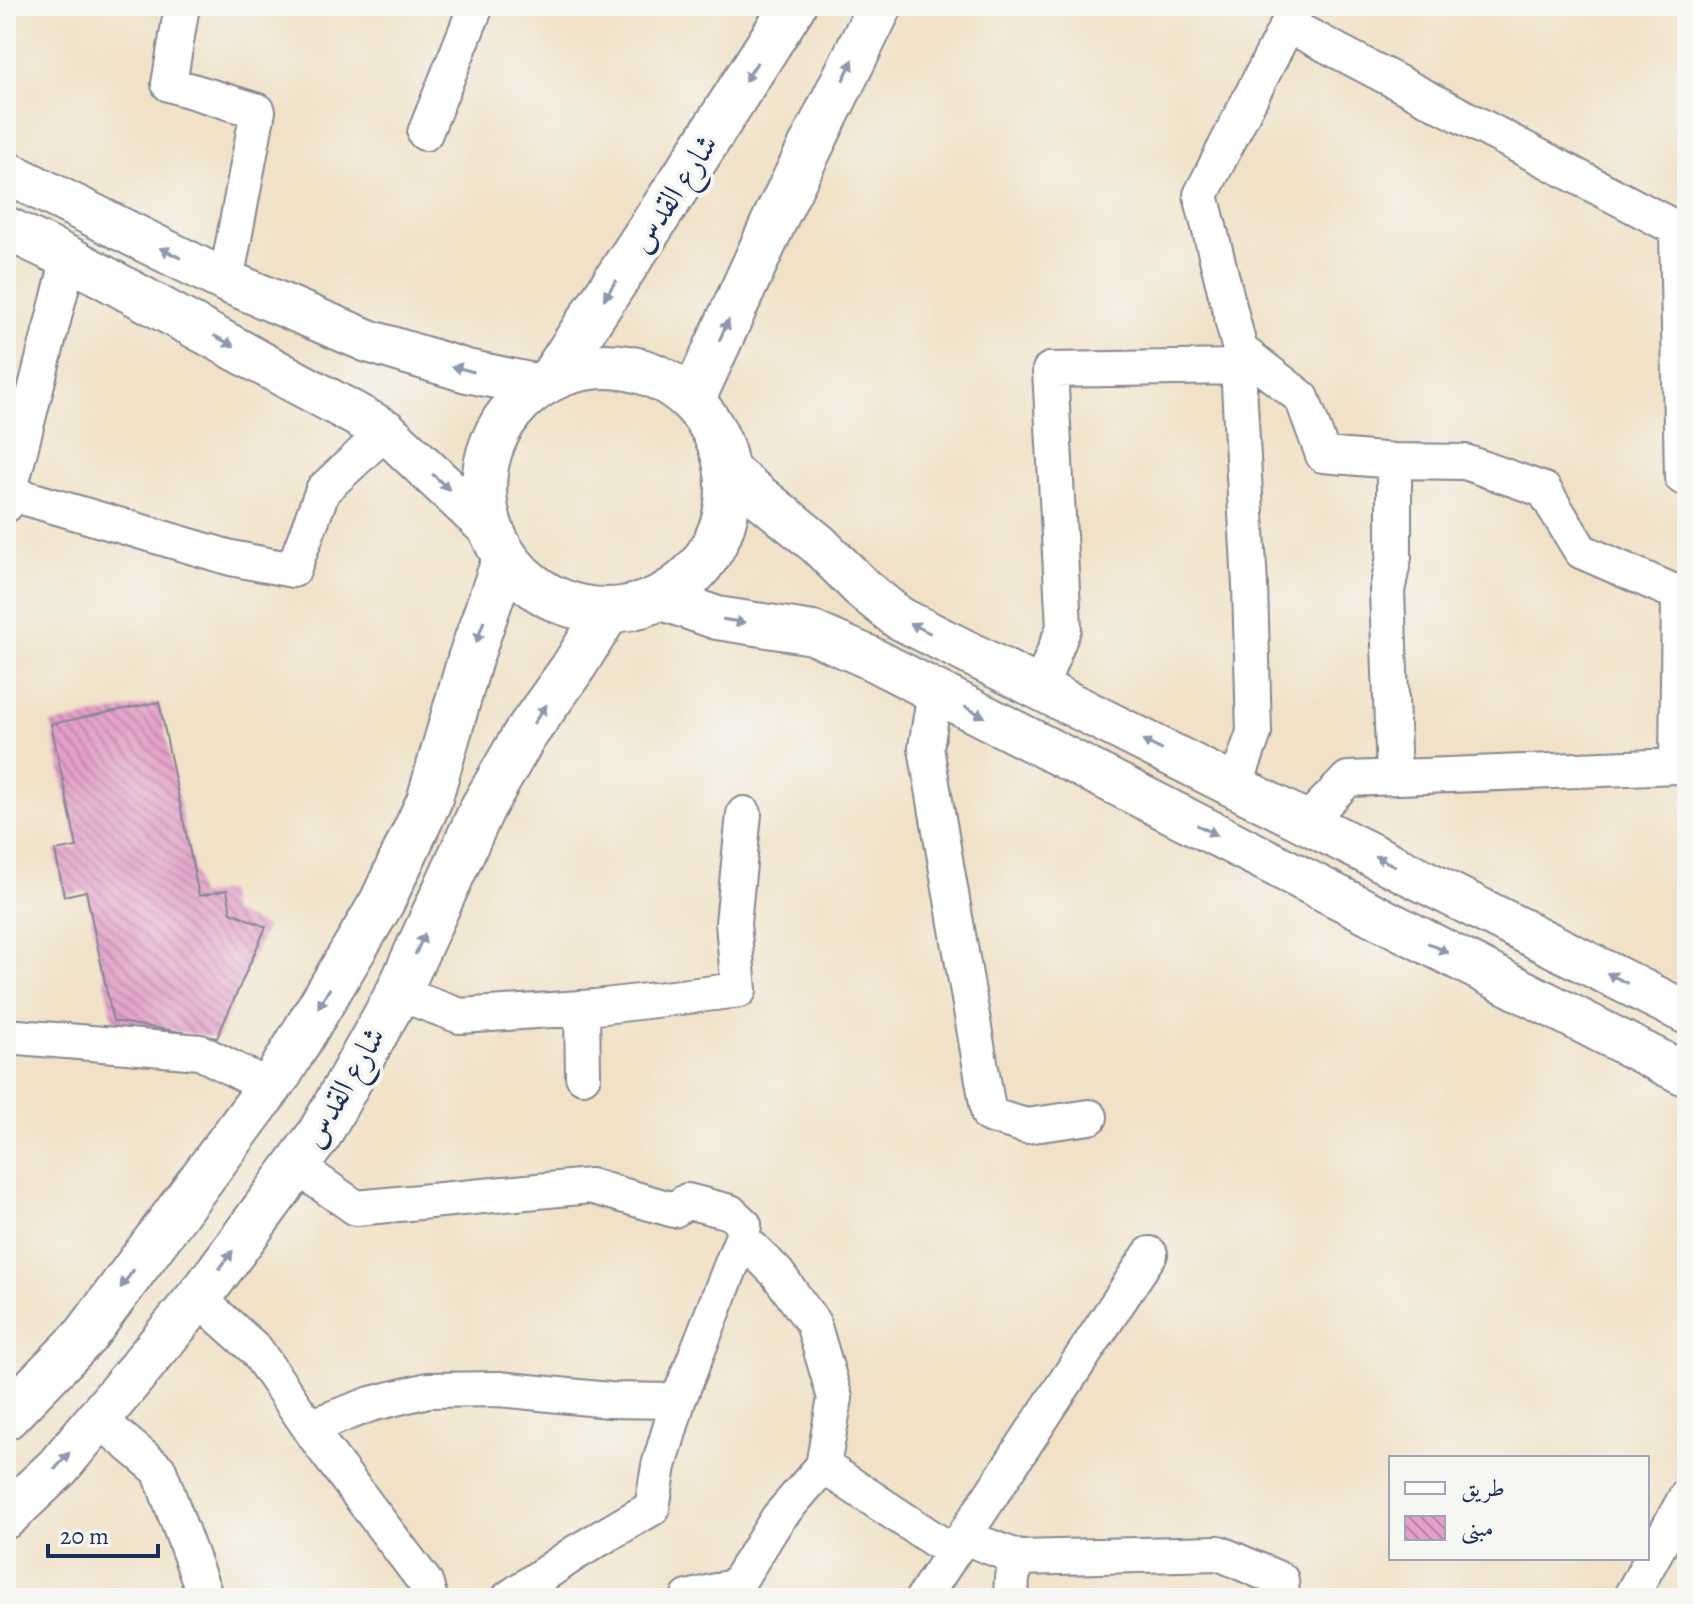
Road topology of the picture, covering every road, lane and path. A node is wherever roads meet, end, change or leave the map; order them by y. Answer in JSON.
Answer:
{"nodes":[{"id":1,"x":182,"y":6,"type":"edge"},
{"id":2,"x":476,"y":6,"type":"edge"},
{"id":3,"x":793,"y":6,"type":"edge"},
{"id":4,"x":880,"y":6,"type":"edge"},
{"id":5,"x":1292,"y":16,"type":"edge"},
{"id":6,"x":425,"y":133,"type":"dead end"},
{"id":7,"x":6,"y":172,"type":"edge"},
{"id":8,"x":6,"y":228,"type":"edge"},
{"id":9,"x":1682,"y":231,"type":"edge"},
{"id":10,"x":69,"y":258,"type":"junction"},
{"id":11,"x":226,"y":281,"type":"junction"},
{"id":12,"x":1239,"y":358,"type":"junction"},
{"id":13,"x":545,"y":383,"type":"junction"},
{"id":14,"x":692,"y":401,"type":"junction"},
{"id":15,"x":386,"y":431,"type":"junction"},
{"id":16,"x":1394,"y":461,"type":"junction"},
{"id":17,"x":728,"y":471,"type":"junction"},
{"id":18,"x":1687,"y":477,"type":"edge"},
{"id":19,"x":8,"y":499,"type":"edge"},
{"id":20,"x":498,"y":544,"type":"junction"},
{"id":21,"x":660,"y":598,"type":"junction"},
{"id":22,"x":609,"y":610,"type":"junction"},
{"id":23,"x":1040,"y":688,"type":"junction"},
{"id":24,"x":935,"y":691,"type":"junction"},
{"id":25,"x":1394,"y":777,"type":"junction"},
{"id":26,"x":1235,"y":786,"type":"junction"},
{"id":27,"x":744,"y":814,"type":"dead end"},
{"id":28,"x":1306,"y":822,"type":"junction"},
{"id":29,"x":398,"y":993,"type":"junction"},
{"id":30,"x":582,"y":1008,"type":"junction"},
{"id":31,"x":1687,"y":1013,"type":"edge"},
{"id":32,"x":6,"y":1036,"type":"edge"},
{"id":33,"x":1687,"y":1075,"type":"edge"},
{"id":34,"x":583,"y":1076,"type":"dead end"},
{"id":35,"x":269,"y":1087,"type":"junction"},
{"id":36,"x":1090,"y":1117,"type":"dead end"},
{"id":37,"x":296,"y":1166,"type":"junction"},
{"id":38,"x":742,"y":1238,"type":"junction"},
{"id":39,"x":1150,"y":1254,"type":"dead end"},
{"id":40,"x":198,"y":1298,"type":"junction"},
{"id":41,"x":678,"y":1401,"type":"junction"},
{"id":42,"x":6,"y":1417,"type":"edge"},
{"id":43,"x":97,"y":1418,"type":"junction"},
{"id":44,"x":309,"y":1427,"type":"junction"},
{"id":45,"x":823,"y":1466,"type":"junction"},
{"id":46,"x":1687,"y":1495,"type":"edge"},
{"id":47,"x":6,"y":1516,"type":"edge"},
{"id":48,"x":958,"y":1544,"type":"junction"},
{"id":49,"x":1019,"y":1558,"type":"junction"},
{"id":50,"x":732,"y":1592,"type":"edge"},
{"id":51,"x":206,"y":1598,"type":"edge"},
{"id":52,"x":430,"y":1598,"type":"edge"},
{"id":53,"x":509,"y":1598,"type":"edge"},
{"id":54,"x":688,"y":1598,"type":"edge"},
{"id":55,"x":923,"y":1598,"type":"edge"},
{"id":56,"x":1011,"y":1598,"type":"edge"},
{"id":57,"x":1282,"y":1598,"type":"edge"},
{"id":58,"x":1630,"y":1598,"type":"edge"}],
"edges":[{"from":1,"to":11,"type":"street"},
{"from":2,"to":6,"type":"street"},
{"from":3,"to":13,"type":"main road","name":"شارع القدس","one_way":true},
{"from":14,"to":4,"type":"main road","one_way":true},
{"from":5,"to":9,"type":"street"},
{"from":5,"to":12,"type":"street"},
{"from":11,"to":7,"type":"street","one_way":true},
{"from":8,"to":10,"type":"street"},
{"from":9,"to":18,"type":"street"},
{"from":10,"to":15,"type":"street","one_way":true},
{"from":10,"to":19,"type":"street"},
{"from":13,"to":11,"type":"street","one_way":true},
{"from":12,"to":16,"type":"street"},
{"from":12,"to":23,"type":"street"},
{"from":12,"to":26,"type":"street"},
{"from":13,"to":14,"type":"main road"},
{"from":13,"to":20,"type":"main road"},
{"from":14,"to":17,"type":"main road"},
{"from":15,"to":19,"type":"street"},
{"from":15,"to":20,"type":"street","one_way":true},
{"from":16,"to":25,"type":"street"},
{"from":16,"to":25,"type":"street"},
{"from":17,"to":21,"type":"main road"},
{"from":23,"to":17,"type":"street","one_way":true},
{"from":20,"to":22,"type":"main road"},
{"from":20,"to":35,"type":"main road","name":"شارع القدس","one_way":true},
{"from":21,"to":22,"type":"main road"},
{"from":21,"to":24,"type":"street","one_way":true},
{"from":29,"to":22,"type":"main road","name":"شارع القدس","one_way":true},
{"from":26,"to":23,"type":"street","one_way":true},
{"from":24,"to":33,"type":"street","one_way":true},
{"from":24,"to":36,"type":"street"},
{"from":25,"to":28,"type":"street"},
{"from":26,"to":28,"type":"street"},
{"from":27,"to":30,"type":"street"},
{"from":31,"to":28,"type":"street","one_way":true},
{"from":29,"to":30,"type":"street"},
{"from":29,"to":37,"type":"main road","name":"شارع القدس"},
{"from":30,"to":34,"type":"street"},
{"from":32,"to":35,"type":"street"},
{"from":35,"to":42,"type":"main road","name":"شارع القدس","one_way":true},
{"from":37,"to":38,"type":"street"},
{"from":40,"to":37,"type":"main road","name":"شارع القدس","one_way":true},
{"from":38,"to":41,"type":"street"},
{"from":38,"to":45,"type":"street"},
{"from":39,"to":48,"type":"street"},
{"from":40,"to":43,"type":"main road","name":"شارع القدس"},
{"from":40,"to":44,"type":"street"},
{"from":41,"to":44,"type":"street"},
{"from":41,"to":53,"type":"street"},
{"from":47,"to":43,"type":"main road","name":"شارع القدس","one_way":true},
{"from":43,"to":51,"type":"street"},
{"from":44,"to":52,"type":"street"},
{"from":45,"to":48,"type":"street"},
{"from":45,"to":50,"type":"street"},
{"from":46,"to":58,"type":"street"},
{"from":48,"to":49,"type":"street"},
{"from":48,"to":55,"type":"street"},
{"from":49,"to":56,"type":"street"},
{"from":49,"to":57,"type":"street"},
{"from":50,"to":54,"type":"street"}]}
